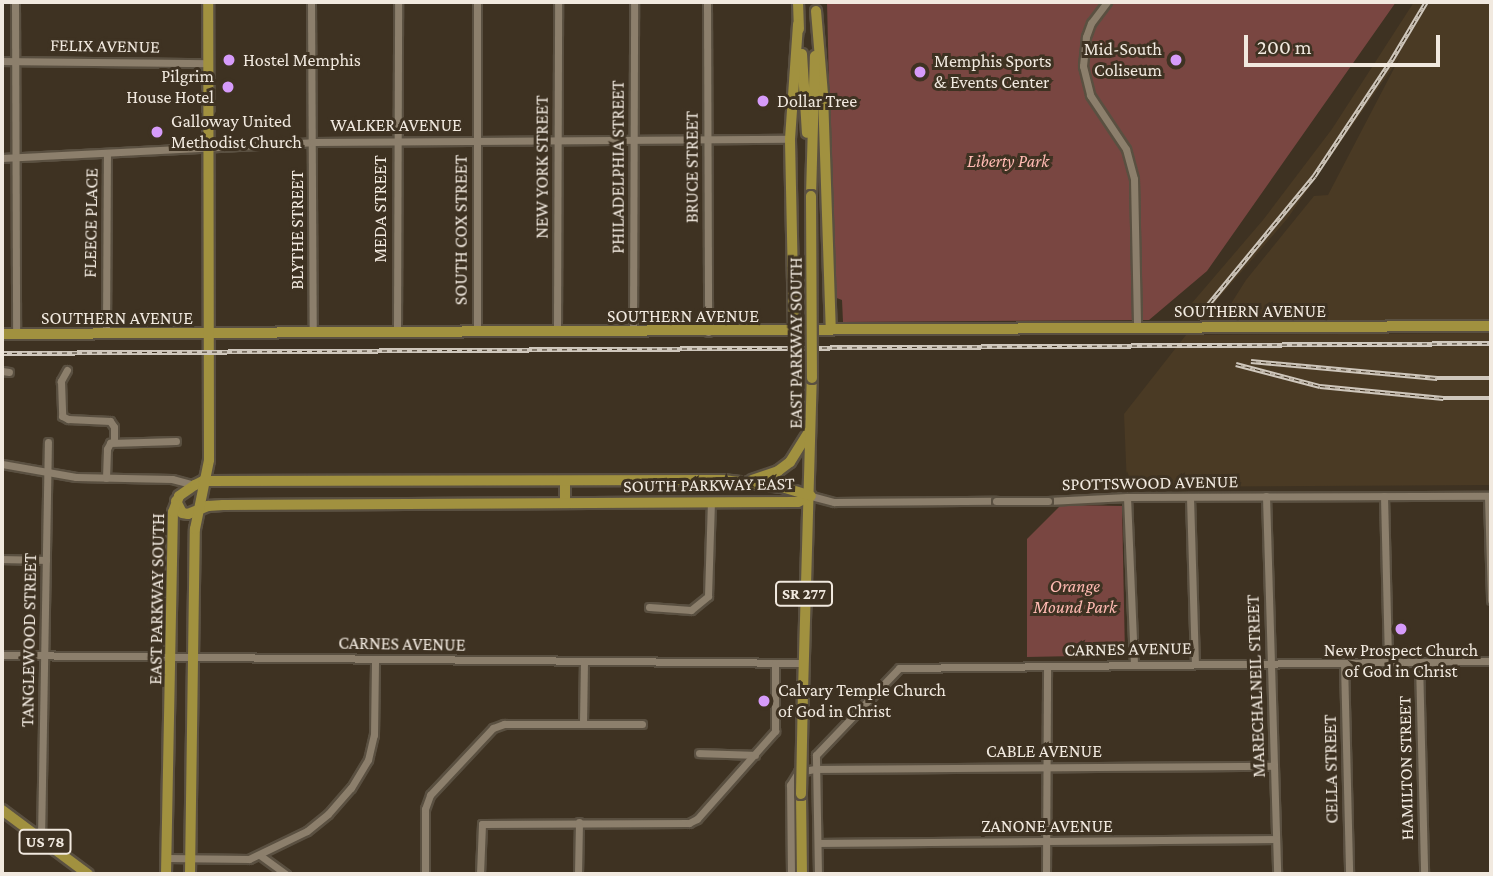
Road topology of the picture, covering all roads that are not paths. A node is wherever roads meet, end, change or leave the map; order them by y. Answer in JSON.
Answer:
{"nodes":[{"id":1,"x":15,"y":2,"type":"edge"},
{"id":2,"x":208,"y":2,"type":"edge"},
{"id":3,"x":312,"y":2,"type":"edge"},
{"id":4,"x":398,"y":2,"type":"edge"},
{"id":5,"x":477,"y":2,"type":"edge"},
{"id":6,"x":558,"y":2,"type":"edge"},
{"id":7,"x":634,"y":2,"type":"edge"},
{"id":8,"x":707,"y":2,"type":"edge"},
{"id":9,"x":798,"y":2,"type":"edge"},
{"id":10,"x":1107,"y":2,"type":"edge"},
{"id":11,"x":816,"y":6,"type":"edge"},
{"id":12,"x":798,"y":24,"type":"junction"},
{"id":13,"x":2,"y":61,"type":"edge"},
{"id":14,"x":16,"y":61,"type":"junction"},
{"id":15,"x":208,"y":63,"type":"junction"},
{"id":16,"x":790,"y":139,"type":"junction"},
{"id":17,"x":634,"y":140,"type":"junction"},
{"id":18,"x":396,"y":141,"type":"junction"},
{"id":19,"x":477,"y":141,"type":"junction"},
{"id":20,"x":559,"y":141,"type":"junction"},
{"id":21,"x":707,"y":141,"type":"junction"},
{"id":22,"x":313,"y":142,"type":"junction"},
{"id":23,"x":208,"y":148,"type":"junction"},
{"id":24,"x":107,"y":153,"type":"junction"},
{"id":25,"x":2,"y":158,"type":"edge"},
{"id":26,"x":16,"y":158,"type":"junction"},
{"id":27,"x":811,"y":193,"type":"junction"},
{"id":28,"x":1491,"y":326,"type":"edge"},
{"id":29,"x":1137,"y":328,"type":"junction"},
{"id":30,"x":831,"y":330,"type":"junction"},
{"id":31,"x":794,"y":331,"type":"junction"},
{"id":32,"x":313,"y":332,"type":"junction"},
{"id":33,"x":397,"y":332,"type":"junction"},
{"id":34,"x":477,"y":332,"type":"junction"},
{"id":35,"x":558,"y":332,"type":"junction"},
{"id":36,"x":633,"y":332,"type":"junction"},
{"id":37,"x":708,"y":332,"type":"junction"},
{"id":38,"x":2,"y":334,"type":"edge"},
{"id":39,"x":16,"y":334,"type":"junction"},
{"id":40,"x":106,"y":334,"type":"junction"},
{"id":41,"x":207,"y":334,"type":"junction"},
{"id":42,"x":67,"y":370,"type":"dead end"},
{"id":43,"x":812,"y":424,"type":"junction"},
{"id":44,"x":114,"y":441,"type":"junction"},
{"id":45,"x":176,"y":441,"type":"dead end"},
{"id":46,"x":48,"y":442,"type":"dead end"},
{"id":47,"x":2,"y":464,"type":"edge"},
{"id":48,"x":48,"y":471,"type":"junction"},
{"id":49,"x":106,"y":478,"type":"junction"},
{"id":50,"x":161,"y":480,"type":"junction"},
{"id":51,"x":565,"y":481,"type":"junction"},
{"id":52,"x":747,"y":481,"type":"junction"},
{"id":53,"x":199,"y":483,"type":"junction"},
{"id":54,"x":811,"y":496,"type":"junction"},
{"id":55,"x":1191,"y":496,"type":"junction"},
{"id":56,"x":1266,"y":496,"type":"junction"},
{"id":57,"x":1384,"y":496,"type":"junction"},
{"id":58,"x":1490,"y":496,"type":"edge"},
{"id":59,"x":1127,"y":497,"type":"junction"},
{"id":60,"x":177,"y":498,"type":"junction"},
{"id":61,"x":565,"y":502,"type":"junction"},
{"id":62,"x":710,"y":503,"type":"junction"},
{"id":63,"x":198,"y":511,"type":"junction"},
{"id":64,"x":2,"y":559,"type":"edge"},
{"id":65,"x":46,"y":560,"type":"junction"},
{"id":66,"x":1491,"y":600,"type":"edge"},
{"id":67,"x":649,"y":607,"type":"dead end"},
{"id":68,"x":2,"y":655,"type":"edge"},
{"id":69,"x":44,"y":656,"type":"junction"},
{"id":70,"x":171,"y":658,"type":"junction"},
{"id":71,"x":194,"y":658,"type":"junction"},
{"id":72,"x":375,"y":659,"type":"junction"},
{"id":73,"x":1491,"y":661,"type":"edge"},
{"id":74,"x":584,"y":662,"type":"junction"},
{"id":75,"x":1388,"y":662,"type":"junction"},
{"id":76,"x":1419,"y":662,"type":"junction"},
{"id":77,"x":775,"y":663,"type":"junction"},
{"id":78,"x":803,"y":663,"type":"junction"},
{"id":79,"x":1271,"y":663,"type":"junction"},
{"id":80,"x":1344,"y":663,"type":"junction"},
{"id":81,"x":1195,"y":664,"type":"junction"},
{"id":82,"x":1134,"y":665,"type":"junction"},
{"id":83,"x":1047,"y":666,"type":"junction"},
{"id":84,"x":583,"y":724,"type":"junction"},
{"id":85,"x":642,"y":724,"type":"dead end"},
{"id":86,"x":699,"y":753,"type":"dead end"},
{"id":87,"x":755,"y":755,"type":"junction"},
{"id":88,"x":1046,"y":766,"type":"junction"},
{"id":89,"x":1274,"y":766,"type":"junction"},
{"id":90,"x":815,"y":769,"type":"junction"},
{"id":91,"x":2,"y":810,"type":"edge"},
{"id":92,"x":579,"y":822,"type":"junction"},
{"id":93,"x":41,"y":839,"type":"junction"},
{"id":94,"x":1276,"y":839,"type":"junction"},
{"id":95,"x":1046,"y":841,"type":"junction"},
{"id":96,"x":818,"y":843,"type":"junction"},
{"id":97,"x":261,"y":856,"type":"junction"},
{"id":98,"x":167,"y":858,"type":"junction"},
{"id":99,"x":190,"y":859,"type":"junction"},
{"id":100,"x":88,"y":874,"type":"edge"},
{"id":101,"x":166,"y":874,"type":"edge"},
{"id":102,"x":190,"y":874,"type":"edge"},
{"id":103,"x":286,"y":874,"type":"edge"},
{"id":104,"x":425,"y":874,"type":"edge"},
{"id":105,"x":480,"y":874,"type":"edge"},
{"id":106,"x":578,"y":874,"type":"edge"},
{"id":107,"x":791,"y":874,"type":"edge"},
{"id":108,"x":802,"y":874,"type":"edge"},
{"id":109,"x":818,"y":874,"type":"edge"},
{"id":110,"x":1045,"y":874,"type":"edge"},
{"id":111,"x":1277,"y":874,"type":"edge"},
{"id":112,"x":1349,"y":874,"type":"edge"},
{"id":113,"x":1424,"y":874,"type":"edge"}],
"edges":[{"from":1,"to":14,"type":"street"},
{"from":2,"to":15,"type":"main road"},
{"from":3,"to":22,"type":"street","name":"BLYTHE STREET"},
{"from":4,"to":18,"type":"street","name":"MEDA STREET"},
{"from":5,"to":19,"type":"street","name":"SOUTH COX STREET"},
{"from":6,"to":20,"type":"street","name":"NEW YORK STREET"},
{"from":7,"to":17,"type":"street","name":"PHILADELPHIA STREET"},
{"from":8,"to":21,"type":"street","name":"BRUCE STREET"},
{"from":9,"to":12,"type":"main road","name":"EAST PARKWAY SOUTH","number":"SR 277"},
{"from":10,"to":29,"type":"street"},
{"from":11,"to":27,"type":"main road","name":"EAST PARKWAY SOUTH","number":"SR 277"},
{"from":11,"to":30,"type":"main road"},
{"from":12,"to":16,"type":"main road"},
{"from":12,"to":27,"type":"main road","name":"EAST PARKWAY SOUTH","number":"SR 277"},
{"from":13,"to":14,"type":"street","name":"FELIX AVENUE"},
{"from":14,"to":15,"type":"street","name":"FELIX AVENUE"},
{"from":14,"to":26,"type":"street"},
{"from":15,"to":23,"type":"main road"},
{"from":16,"to":21,"type":"street","name":"WALKER AVENUE"},
{"from":16,"to":31,"type":"main road"},
{"from":17,"to":20,"type":"street","name":"WALKER AVENUE"},
{"from":17,"to":21,"type":"street","name":"WALKER AVENUE"},
{"from":17,"to":36,"type":"street","name":"PHILADELPHIA STREET"},
{"from":18,"to":19,"type":"street","name":"WALKER AVENUE"},
{"from":18,"to":22,"type":"street","name":"WALKER AVENUE"},
{"from":18,"to":33,"type":"street","name":"MEDA STREET"},
{"from":19,"to":20,"type":"street","name":"WALKER AVENUE"},
{"from":19,"to":34,"type":"street","name":"SOUTH COX STREET"},
{"from":20,"to":35,"type":"street","name":"NEW YORK STREET"},
{"from":21,"to":37,"type":"street","name":"BRUCE STREET"},
{"from":22,"to":23,"type":"street","name":"WALKER AVENUE"},
{"from":22,"to":32,"type":"street","name":"BLYTHE STREET"},
{"from":23,"to":24,"type":"street","name":"WALKER AVENUE"},
{"from":23,"to":41,"type":"main road"},
{"from":24,"to":26,"type":"street","name":"WALKER AVENUE"},
{"from":24,"to":40,"type":"street","name":"FLEECE PLACE"},
{"from":25,"to":26,"type":"street","name":"WALKER AVENUE"},
{"from":26,"to":39,"type":"street"},
{"from":27,"to":43,"type":"main road","name":"EAST PARKWAY SOUTH","number":"SR 277","bridge":true},
{"from":28,"to":29,"type":"main road","name":"SOUTHERN AVENUE"},
{"from":29,"to":30,"type":"main road","name":"SOUTHERN AVENUE"},
{"from":30,"to":31,"type":"main road","name":"SOUTHERN AVENUE"},
{"from":31,"to":37,"type":"main road","name":"SOUTHERN AVENUE"},
{"from":32,"to":33,"type":"main road","name":"SOUTHERN AVENUE"},
{"from":32,"to":41,"type":"main road","name":"SOUTHERN AVENUE"},
{"from":33,"to":34,"type":"main road","name":"SOUTHERN AVENUE"},
{"from":34,"to":35,"type":"main road","name":"SOUTHERN AVENUE"},
{"from":35,"to":36,"type":"main road","name":"SOUTHERN AVENUE"},
{"from":36,"to":37,"type":"main road","name":"SOUTHERN AVENUE"},
{"from":38,"to":39,"type":"main road","name":"SOUTHERN AVENUE"},
{"from":39,"to":40,"type":"main road","name":"SOUTHERN AVENUE"},
{"from":40,"to":41,"type":"main road","name":"SOUTHERN AVENUE"},
{"from":41,"to":53,"type":"main road"},
{"from":42,"to":44,"type":"street"},
{"from":43,"to":52,"type":"main road"},
{"from":43,"to":54,"type":"main road","name":"EAST PARKWAY SOUTH","number":"SR 277"},
{"from":44,"to":45,"type":"street"},
{"from":44,"to":49,"type":"street"},
{"from":46,"to":48,"type":"street","name":"TANGLEWOOD STREET"},
{"from":47,"to":48,"type":"street"},
{"from":48,"to":49,"type":"street"},
{"from":48,"to":65,"type":"street","name":"TANGLEWOOD STREET"},
{"from":49,"to":50,"type":"street"},
{"from":50,"to":53,"type":"street"},
{"from":50,"to":60,"type":"street"},
{"from":51,"to":52,"type":"main road","name":"SOUTH PARKWAY EAST"},
{"from":51,"to":53,"type":"main road","name":"SOUTH PARKWAY EAST"},
{"from":51,"to":61,"type":"main road"},
{"from":52,"to":54,"type":"main road","name":"SOUTH PARKWAY EAST"},
{"from":53,"to":60,"type":"main road","name":"EAST PARKWAY SOUTH"},
{"from":53,"to":63,"type":"main road","name":"EAST PARKWAY SOUTH"},
{"from":54,"to":59,"type":"street","name":"SPOTTSWOOD AVENUE","bridge":true},
{"from":54,"to":62,"type":"main road","name":"SOUTH PARKWAY EAST"},
{"from":54,"to":78,"type":"main road","number":"SR 277"},
{"from":55,"to":56,"type":"street","name":"SPOTTSWOOD AVENUE"},
{"from":55,"to":59,"type":"street","name":"SPOTTSWOOD AVENUE"},
{"from":55,"to":81,"type":"street"},
{"from":56,"to":57,"type":"street","name":"SPOTTSWOOD AVENUE"},
{"from":56,"to":79,"type":"street","name":"MARECHALNEIL STREET"},
{"from":57,"to":58,"type":"street","name":"SPOTTSWOOD AVENUE"},
{"from":57,"to":75,"type":"street"},
{"from":58,"to":66,"type":"street"},
{"from":59,"to":82,"type":"street"},
{"from":60,"to":63,"type":"main road"},
{"from":60,"to":70,"type":"main road","name":"EAST PARKWAY SOUTH"},
{"from":61,"to":62,"type":"main road","name":"SOUTH PARKWAY EAST"},
{"from":61,"to":63,"type":"main road","name":"SOUTH PARKWAY EAST"},
{"from":62,"to":67,"type":"street"},
{"from":63,"to":71,"type":"main road","name":"EAST PARKWAY SOUTH"},
{"from":64,"to":65,"type":"street"},
{"from":65,"to":69,"type":"street","name":"TANGLEWOOD STREET"},
{"from":68,"to":69,"type":"street","name":"CARNES AVENUE"},
{"from":69,"to":70,"type":"street","name":"CARNES AVENUE"},
{"from":69,"to":93,"type":"street","name":"TANGLEWOOD STREET"},
{"from":70,"to":71,"type":"street","name":"CARNES AVENUE"},
{"from":70,"to":98,"type":"main road","name":"EAST PARKWAY SOUTH"},
{"from":71,"to":72,"type":"street","name":"CARNES AVENUE"},
{"from":71,"to":99,"type":"main road","name":"EAST PARKWAY SOUTH"},
{"from":72,"to":74,"type":"street","name":"CARNES AVENUE"},
{"from":72,"to":97,"type":"street"},
{"from":73,"to":76,"type":"street","name":"CARNES AVENUE"},
{"from":74,"to":77,"type":"street","name":"CARNES AVENUE"},
{"from":74,"to":84,"type":"street"},
{"from":75,"to":76,"type":"street","name":"CARNES AVENUE"},
{"from":75,"to":80,"type":"street","name":"CARNES AVENUE"},
{"from":76,"to":113,"type":"street","name":"HAMILTON STREET"},
{"from":77,"to":78,"type":"street","name":"CARNES AVENUE"},
{"from":77,"to":87,"type":"street"},
{"from":78,"to":108,"type":"main road","number":"SR 277","bridge":true},
{"from":79,"to":80,"type":"street","name":"CARNES AVENUE"},
{"from":79,"to":81,"type":"street","name":"CARNES AVENUE"},
{"from":79,"to":89,"type":"street","name":"MARECHALNEIL STREET"},
{"from":80,"to":112,"type":"street","name":"CELLA STREET"},
{"from":81,"to":82,"type":"street","name":"CARNES AVENUE"},
{"from":82,"to":83,"type":"street","name":"CARNES AVENUE"},
{"from":83,"to":88,"type":"street"},
{"from":83,"to":90,"type":"street","name":"CARNES AVENUE"},
{"from":84,"to":85,"type":"street"},
{"from":84,"to":104,"type":"street"},
{"from":86,"to":87,"type":"street"},
{"from":87,"to":92,"type":"street"},
{"from":88,"to":89,"type":"street","name":"CABLE AVENUE"},
{"from":88,"to":90,"type":"street","name":"CABLE AVENUE"},
{"from":88,"to":95,"type":"street"},
{"from":89,"to":94,"type":"street","name":"MARECHALNEIL STREET"},
{"from":90,"to":96,"type":"street"},
{"from":90,"to":107,"type":"street"},
{"from":91,"to":93,"type":"main road","number":"US 78"},
{"from":92,"to":105,"type":"street"},
{"from":92,"to":106,"type":"street"},
{"from":93,"to":100,"type":"main road","number":"US 78"},
{"from":94,"to":95,"type":"street","name":"ZANONE AVENUE"},
{"from":94,"to":111,"type":"street","name":"MARECHALNEIL STREET"},
{"from":95,"to":96,"type":"street","name":"ZANONE AVENUE"},
{"from":95,"to":110,"type":"street"},
{"from":96,"to":109,"type":"street"},
{"from":97,"to":99,"type":"street"},
{"from":97,"to":103,"type":"street"},
{"from":98,"to":99,"type":"street"},
{"from":98,"to":101,"type":"main road","name":"EAST PARKWAY SOUTH"},
{"from":99,"to":102,"type":"main road","name":"EAST PARKWAY SOUTH"}]}
